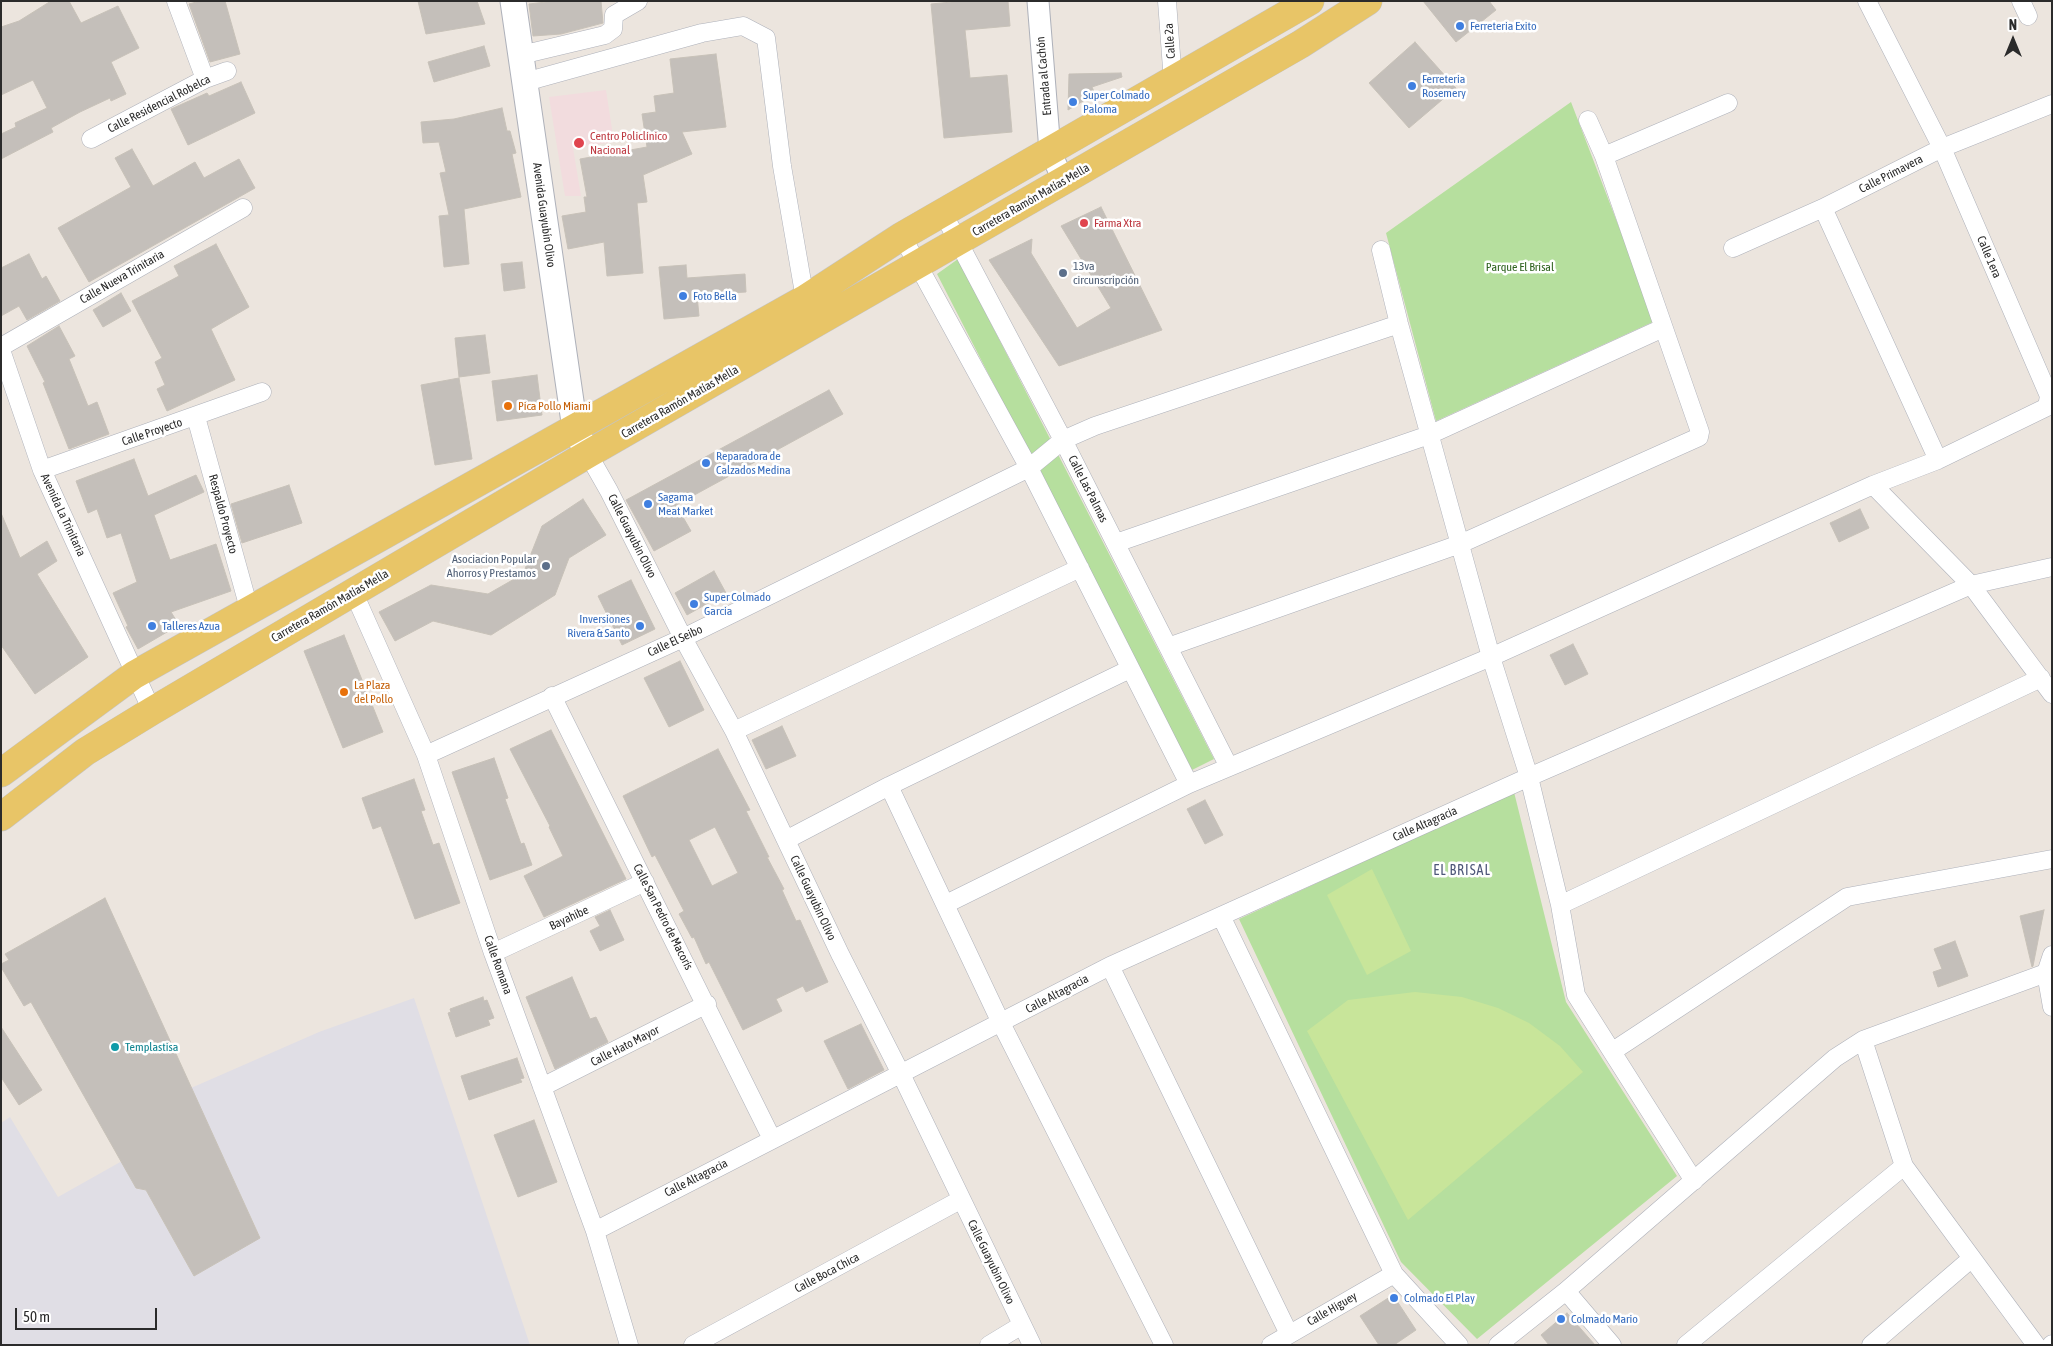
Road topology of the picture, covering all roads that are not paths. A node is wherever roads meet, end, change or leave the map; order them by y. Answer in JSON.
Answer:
{"nodes":[{"id":1,"x":176,"y":1,"type":"edge"},
{"id":2,"x":513,"y":1,"type":"edge"},
{"id":3,"x":638,"y":1,"type":"edge"},
{"id":4,"x":1038,"y":1,"type":"edge"},
{"id":5,"x":1167,"y":1,"type":"edge"},
{"id":6,"x":1310,"y":1,"type":"edge"},
{"id":7,"x":1368,"y":1,"type":"edge"},
{"id":8,"x":1867,"y":1,"type":"edge"},
{"id":9,"x":521,"y":55,"type":"junction"},
{"id":10,"x":227,"y":70,"type":"dead end"},
{"id":11,"x":205,"y":79,"type":"junction"},
{"id":12,"x":525,"y":82,"type":"junction"},
{"id":13,"x":1173,"y":82,"type":"junction"},
{"id":14,"x":1728,"y":103,"type":"dead end"},
{"id":15,"x":2052,"y":104,"type":"edge"},
{"id":16,"x":1588,"y":120,"type":"dead end"},
{"id":17,"x":92,"y":139,"type":"dead end"},
{"id":18,"x":1942,"y":148,"type":"junction"},
{"id":19,"x":1050,"y":151,"type":"junction"},
{"id":20,"x":1604,"y":156,"type":"junction"},
{"id":21,"x":1064,"y":182,"type":"junction"},
{"id":22,"x":243,"y":208,"type":"dead end"},
{"id":23,"x":1823,"y":208,"type":"junction"},
{"id":24,"x":944,"y":213,"type":"junction"},
{"id":25,"x":902,"y":236,"type":"junction"},
{"id":26,"x":959,"y":242,"type":"junction"},
{"id":27,"x":1733,"y":248,"type":"dead end"},
{"id":28,"x":1381,"y":250,"type":"dead end"},
{"id":29,"x":919,"y":265,"type":"junction"},
{"id":30,"x":805,"y":299,"type":"junction"},
{"id":31,"x":1399,"y":324,"type":"junction"},
{"id":32,"x":1663,"y":328,"type":"junction"},
{"id":33,"x":1,"y":348,"type":"edge"},
{"id":34,"x":262,"y":392,"type":"dead end"},
{"id":35,"x":196,"y":417,"type":"junction"},
{"id":36,"x":576,"y":429,"type":"junction"},
{"id":37,"x":1429,"y":435,"type":"junction"},
{"id":38,"x":1063,"y":440,"type":"junction"},
{"id":39,"x":588,"y":454,"type":"junction"},
{"id":40,"x":1938,"y":460,"type":"junction"},
{"id":41,"x":1029,"y":468,"type":"junction"},
{"id":42,"x":42,"y":470,"type":"junction"},
{"id":43,"x":1873,"y":485,"type":"junction"},
{"id":44,"x":1116,"y":543,"type":"junction"},
{"id":45,"x":1460,"y":544,"type":"junction"},
{"id":46,"x":2052,"y":566,"type":"edge"},
{"id":47,"x":1080,"y":568,"type":"junction"},
{"id":48,"x":1971,"y":585,"type":"junction"},
{"id":49,"x":353,"y":591,"type":"junction"},
{"id":50,"x":250,"y":612,"type":"junction"},
{"id":51,"x":683,"y":638,"type":"junction"},
{"id":52,"x":1168,"y":647,"type":"junction"},
{"id":53,"x":1491,"y":657,"type":"junction"},
{"id":54,"x":1130,"y":668,"type":"junction"},
{"id":55,"x":134,"y":676,"type":"junction"},
{"id":56,"x":2041,"y":678,"type":"junction"},
{"id":57,"x":2052,"y":694,"type":"edge"},
{"id":58,"x":552,"y":696,"type":"junction"},
{"id":59,"x":152,"y":711,"type":"junction"},
{"id":60,"x":734,"y":731,"type":"junction"},
{"id":61,"x":426,"y":756,"type":"junction"},
{"id":62,"x":1229,"y":767,"type":"junction"},
{"id":63,"x":1,"y":773,"type":"edge"},
{"id":64,"x":1529,"y":778,"type":"junction"},
{"id":65,"x":1189,"y":784,"type":"junction"},
{"id":66,"x":889,"y":786,"type":"junction"},
{"id":67,"x":1,"y":817,"type":"edge"},
{"id":68,"x":786,"y":840,"type":"junction"},
{"id":69,"x":2052,"y":859,"type":"edge"},
{"id":70,"x":645,"y":882,"type":"junction"},
{"id":71,"x":946,"y":904,"type":"junction"},
{"id":72,"x":1560,"y":905,"type":"junction"},
{"id":73,"x":1221,"y":916,"type":"junction"},
{"id":74,"x":493,"y":953,"type":"junction"},
{"id":75,"x":2052,"y":955,"type":"edge"},
{"id":76,"x":1110,"y":966,"type":"junction"},
{"id":77,"x":2046,"y":973,"type":"junction"},
{"id":78,"x":707,"y":1004,"type":"junction"},
{"id":79,"x":2052,"y":1007,"type":"edge"},
{"id":80,"x":1001,"y":1024,"type":"junction"},
{"id":81,"x":1862,"y":1040,"type":"junction"},
{"id":82,"x":1613,"y":1050,"type":"junction"},
{"id":83,"x":901,"y":1074,"type":"junction"},
{"id":84,"x":542,"y":1087,"type":"junction"},
{"id":85,"x":772,"y":1139,"type":"junction"},
{"id":86,"x":1904,"y":1166,"type":"junction"},
{"id":87,"x":1694,"y":1181,"type":"junction"},
{"id":88,"x":960,"y":1200,"type":"junction"},
{"id":89,"x":595,"y":1231,"type":"junction"},
{"id":90,"x":1972,"y":1258,"type":"junction"},
{"id":91,"x":1394,"y":1274,"type":"junction"},
{"id":92,"x":1566,"y":1292,"type":"junction"},
{"id":93,"x":1022,"y":1326,"type":"junction"},
{"id":94,"x":1289,"y":1334,"type":"junction"},
{"id":95,"x":629,"y":1345,"type":"edge"},
{"id":96,"x":693,"y":1345,"type":"edge"},
{"id":97,"x":989,"y":1345,"type":"edge"},
{"id":98,"x":1032,"y":1345,"type":"edge"},
{"id":99,"x":1164,"y":1345,"type":"edge"},
{"id":100,"x":1271,"y":1345,"type":"edge"},
{"id":101,"x":1459,"y":1345,"type":"edge"},
{"id":102,"x":1498,"y":1345,"type":"edge"},
{"id":103,"x":1612,"y":1345,"type":"edge"},
{"id":104,"x":1686,"y":1345,"type":"edge"},
{"id":105,"x":1871,"y":1345,"type":"edge"},
{"id":106,"x":2036,"y":1345,"type":"edge"}],
"edges":[{"from":1,"to":11,"type":"street"},
{"from":2,"to":9,"type":"main road","name":"Avenida Guayubín Olivo"},
{"from":3,"to":9,"type":"street"},
{"from":4,"to":19,"type":"street","name":"Entrada al Cachón"},
{"from":5,"to":13,"type":"street","name":"Calle 2a"},
{"from":6,"to":13,"type":"main road"},
{"from":7,"to":21,"type":"main road","name":"Carretera Ramón Matías Mella"},
{"from":8,"to":18,"type":"street","name":"Calle 1era"},
{"from":9,"to":12,"type":"main road","name":"Avenida Guayubín Olivo"},
{"from":10,"to":11,"type":"street","name":"Calle Residencial Robelca"},
{"from":11,"to":17,"type":"street","name":"Calle Residencial Robelca"},
{"from":12,"to":30,"type":"street"},
{"from":12,"to":36,"type":"main road","name":"Avenida Guayubín Olivo"},
{"from":13,"to":19,"type":"main road"},
{"from":14,"to":20,"type":"street"},
{"from":15,"to":18,"type":"street","name":"Calle Primavera"},
{"from":16,"to":20,"type":"street"},
{"from":18,"to":23,"type":"street","name":"Calle Primavera"},
{"from":18,"to":40,"type":"street","name":"Calle 1era"},
{"from":19,"to":21,"type":"street","name":"Entrada al Cachón"},
{"from":19,"to":24,"type":"main road"},
{"from":20,"to":32,"type":"street"},
{"from":21,"to":26,"type":"main road","name":"Carretera Ramón Matías Mella"},
{"from":22,"to":33,"type":"street","name":"Calle Nueva Trinitaria"},
{"from":23,"to":27,"type":"street","name":"Calle Primavera"},
{"from":23,"to":40,"type":"street"},
{"from":24,"to":25,"type":"main road"},
{"from":24,"to":26,"type":"street","name":"Calle Las Palmas"},
{"from":25,"to":29,"type":"street"},
{"from":25,"to":30,"type":"main road"},
{"from":26,"to":29,"type":"main road","name":"Carretera Ramón Matías Mella"},
{"from":26,"to":38,"type":"street","name":"Calle Las Palmas"},
{"from":28,"to":31,"type":"street"},
{"from":29,"to":39,"type":"main road","name":"Carretera Ramón Matías Mella"},
{"from":29,"to":41,"type":"street"},
{"from":30,"to":36,"type":"main road"},
{"from":31,"to":37,"type":"street"},
{"from":31,"to":38,"type":"street","name":"Calle El Seibo"},
{"from":32,"to":37,"type":"street"},
{"from":32,"to":45,"type":"street"},
{"from":33,"to":42,"type":"street","name":"Avenida La Trinitaria"},
{"from":34,"to":35,"type":"street","name":"Calle Proyecto"},
{"from":35,"to":42,"type":"street","name":"Calle Proyecto"},
{"from":35,"to":50,"type":"street","name":"Respaldo Proyecto"},
{"from":36,"to":39,"type":"main road","name":"Avenida Guayubín Olivo"},
{"from":36,"to":50,"type":"main road"},
{"from":37,"to":44,"type":"street"},
{"from":37,"to":45,"type":"street"},
{"from":38,"to":41,"type":"street","name":"Calle El Seibo"},
{"from":38,"to":44,"type":"street","name":"Calle Las Palmas"},
{"from":39,"to":49,"type":"main road","name":"Carretera Ramón Matías Mella"},
{"from":39,"to":51,"type":"street","name":"Calle Guayubin Olivo"},
{"from":40,"to":43,"type":"street","name":"Calle 1era"},
{"from":41,"to":47,"type":"street"},
{"from":41,"to":51,"type":"street","name":"Calle El Seibo"},
{"from":42,"to":55,"type":"street","name":"Avenida La Trinitaria"},
{"from":43,"to":48,"type":"street"},
{"from":43,"to":53,"type":"street","name":"Calle 1era"},
{"from":44,"to":52,"type":"street","name":"Calle Las Palmas"},
{"from":45,"to":52,"type":"street"},
{"from":45,"to":53,"type":"street"},
{"from":46,"to":48,"type":"street","name":"Calle Altagracia"},
{"from":47,"to":54,"type":"street"},
{"from":47,"to":60,"type":"street"},
{"from":48,"to":56,"type":"street"},
{"from":48,"to":64,"type":"street","name":"Calle Altagracia"},
{"from":49,"to":59,"type":"main road","name":"Carretera Ramón Matías Mella"},
{"from":49,"to":61,"type":"street","name":"Calle Romana"},
{"from":50,"to":55,"type":"main road"},
{"from":51,"to":58,"type":"street","name":"Calle El Seibo"},
{"from":51,"to":60,"type":"street","name":"Calle Guayubin Olivo"},
{"from":52,"to":62,"type":"street","name":"Calle Las Palmas"},
{"from":53,"to":62,"type":"street","name":"Calle 1era"},
{"from":53,"to":64,"type":"street"},
{"from":54,"to":65,"type":"street"},
{"from":54,"to":66,"type":"street"},
{"from":55,"to":59,"type":"street","name":"Avenida La Trinitaria"},
{"from":55,"to":63,"type":"main road"},
{"from":56,"to":57,"type":"street"},
{"from":56,"to":72,"type":"street"},
{"from":58,"to":61,"type":"street","name":"Calle El Seibo"},
{"from":58,"to":70,"type":"street","name":"Calle San Pedro de Macorís"},
{"from":59,"to":67,"type":"main road","name":"Carretera Ramón Matías Mella"},
{"from":60,"to":68,"type":"street","name":"Calle Guayubin Olivo"},
{"from":61,"to":74,"type":"street","name":"Calle Romana"},
{"from":62,"to":65,"type":"street","name":"Calle 1era"},
{"from":64,"to":72,"type":"street"},
{"from":64,"to":73,"type":"street","name":"Calle Altagracia"},
{"from":65,"to":71,"type":"street","name":"Calle 1era"},
{"from":66,"to":68,"type":"street"},
{"from":66,"to":71,"type":"street"},
{"from":68,"to":83,"type":"street","name":"Calle Guayubin Olivo"},
{"from":69,"to":82,"type":"street"},
{"from":70,"to":74,"type":"street","name":"Bayahibe"},
{"from":70,"to":78,"type":"street","name":"Calle San Pedro de Macorís"},
{"from":71,"to":80,"type":"street"},
{"from":72,"to":82,"type":"street"},
{"from":73,"to":76,"type":"street","name":"Calle Altagracia"},
{"from":73,"to":91,"type":"street"},
{"from":74,"to":84,"type":"street","name":"Calle Romana"},
{"from":75,"to":77,"type":"street"},
{"from":76,"to":80,"type":"street","name":"Calle Altagracia"},
{"from":76,"to":94,"type":"street"},
{"from":77,"to":79,"type":"street"},
{"from":77,"to":81,"type":"street"},
{"from":78,"to":84,"type":"street","name":"Calle Hato Mayor"},
{"from":78,"to":85,"type":"street","name":"Calle San Pedro de Macorís"},
{"from":80,"to":83,"type":"street","name":"Calle Altagracia"},
{"from":80,"to":99,"type":"street"},
{"from":81,"to":86,"type":"street"},
{"from":81,"to":87,"type":"street"},
{"from":82,"to":87,"type":"street"},
{"from":83,"to":85,"type":"street","name":"Calle Altagracia"},
{"from":83,"to":88,"type":"street","name":"Calle Guayubin Olivo"},
{"from":84,"to":89,"type":"street","name":"Calle Romana"},
{"from":85,"to":89,"type":"street","name":"Calle Altagracia"},
{"from":86,"to":90,"type":"street"},
{"from":86,"to":104,"type":"street"},
{"from":87,"to":92,"type":"street"},
{"from":88,"to":93,"type":"street","name":"Calle Guayubin Olivo"},
{"from":88,"to":96,"type":"street","name":"Calle Boca Chica"},
{"from":89,"to":95,"type":"street","name":"Calle Romana"},
{"from":90,"to":105,"type":"street"},
{"from":90,"to":106,"type":"street"},
{"from":91,"to":94,"type":"street","name":"Calle Higuey"},
{"from":91,"to":101,"type":"street"},
{"from":92,"to":102,"type":"street"},
{"from":92,"to":103,"type":"street"},
{"from":93,"to":97,"type":"street"},
{"from":93,"to":98,"type":"street","name":"Calle Guayubin Olivo"},
{"from":94,"to":100,"type":"street","name":"Calle Higuey"}]}
